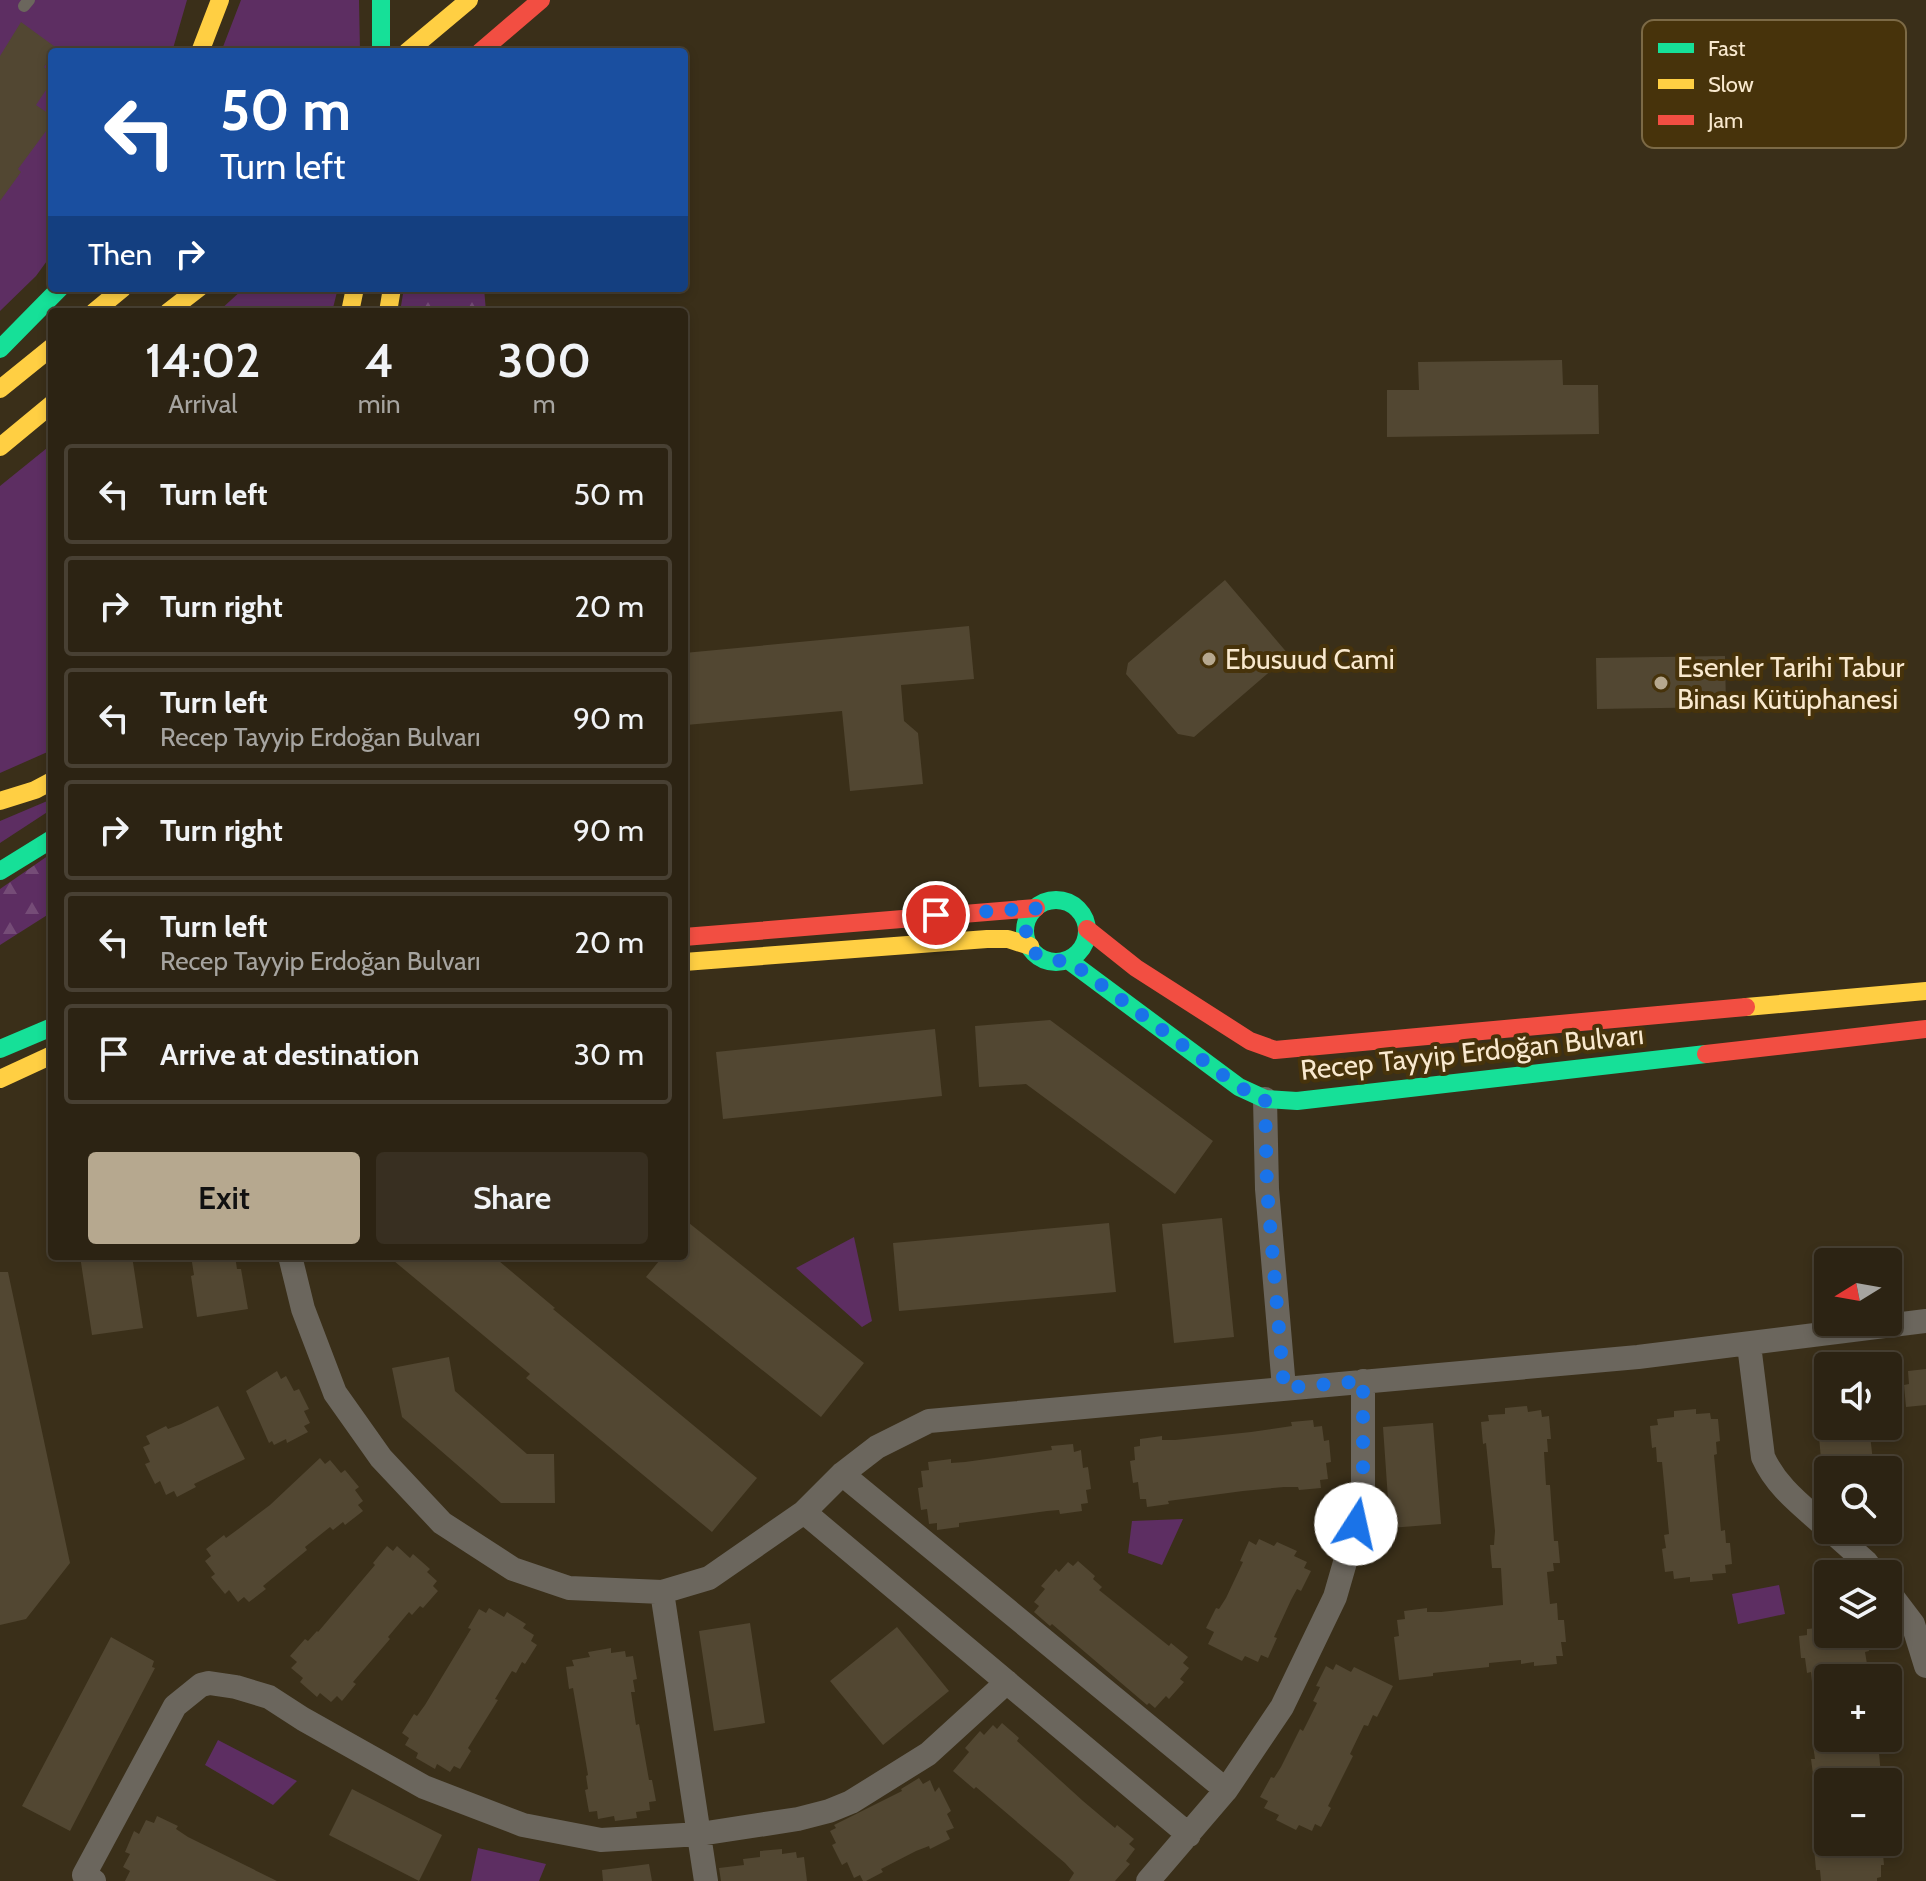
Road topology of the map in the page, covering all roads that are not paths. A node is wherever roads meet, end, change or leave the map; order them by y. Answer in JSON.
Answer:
{"nodes":[{"id":1,"x":220,"y":0,"type":"edge"},
{"id":2,"x":381,"y":0,"type":"edge"},
{"id":3,"x":469,"y":0,"type":"edge"},
{"id":4,"x":541,"y":0,"type":"edge"},
{"id":5,"x":418,"y":14,"type":"dead end"},
{"id":6,"x":202,"y":48,"type":"edge"},
{"id":7,"x":381,"y":48,"type":"edge"},
{"id":8,"x":412,"y":48,"type":"edge"},
{"id":9,"x":417,"y":48,"type":"edge"},
{"id":10,"x":485,"y":48,"type":"edge"},
{"id":11,"x":57,"y":292,"type":"edge"},
{"id":12,"x":118,"y":292,"type":"edge"},
{"id":13,"x":194,"y":292,"type":"edge"},
{"id":14,"x":99,"y":308,"type":"edge"},
{"id":15,"x":173,"y":308,"type":"edge"},
{"id":16,"x":0,"y":349,"type":"edge"},
{"id":17,"x":48,"y":350,"type":"edge"},
{"id":18,"x":0,"y":389,"type":"edge"},
{"id":19,"x":48,"y":407,"type":"edge"},
{"id":20,"x":20,"y":430,"type":"junction"},
{"id":21,"x":0,"y":447,"type":"edge"},
{"id":22,"x":0,"y":457,"type":"edge"},
{"id":23,"x":48,"y":783,"type":"edge"},
{"id":24,"x":0,"y":801,"type":"edge"},
{"id":25,"x":48,"y":841,"type":"edge"},
{"id":26,"x":0,"y":871,"type":"edge"},
{"id":27,"x":1036,"y":908,"type":"junction"},
{"id":28,"x":1087,"y":929,"type":"junction"},
{"id":29,"x":688,"y":937,"type":"edge"},
{"id":30,"x":1030,"y":946,"type":"junction"},
{"id":31,"x":1068,"y":960,"type":"junction"},
{"id":32,"x":688,"y":962,"type":"edge"},
{"id":33,"x":1926,"y":991,"type":"edge"},
{"id":34,"x":48,"y":1029,"type":"edge"},
{"id":35,"x":1926,"y":1029,"type":"edge"},
{"id":36,"x":0,"y":1049,"type":"edge"},
{"id":37,"x":48,"y":1057,"type":"edge"},
{"id":38,"x":0,"y":1079,"type":"edge"},
{"id":39,"x":1265,"y":1099,"type":"junction"},
{"id":40,"x":291,"y":1260,"type":"edge"},
{"id":41,"x":1926,"y":1321,"type":"edge"},
{"id":42,"x":1749,"y":1345,"type":"junction"},
{"id":43,"x":1363,"y":1381,"type":"junction"},
{"id":44,"x":1284,"y":1388,"type":"junction"},
{"id":45,"x":842,"y":1474,"type":"junction"},
{"id":46,"x":804,"y":1512,"type":"junction"},
{"id":47,"x":1814,"y":1516,"type":"edge"},
{"id":48,"x":1846,"y":1544,"type":"edge"},
{"id":49,"x":1864,"y":1560,"type":"edge"},
{"id":50,"x":662,"y":1592,"type":"junction"},
{"id":51,"x":1902,"y":1609,"type":"edge"},
{"id":52,"x":1926,"y":1666,"type":"edge"},
{"id":53,"x":1007,"y":1682,"type":"junction"},
{"id":54,"x":1226,"y":1790,"type":"junction"},
{"id":55,"x":700,"y":1834,"type":"junction"},
{"id":56,"x":1189,"y":1835,"type":"junction"},
{"id":57,"x":94,"y":1881,"type":"edge"},
{"id":58,"x":706,"y":1881,"type":"edge"},
{"id":59,"x":1148,"y":1881,"type":"edge"}],
"edges":[{"from":1,"to":6,"type":"main road"},
{"from":2,"to":7,"type":"main road"},
{"from":3,"to":8,"type":"main road"},
{"from":4,"to":10,"type":"main road"},
{"from":5,"to":9,"type":"main road"},
{"from":11,"to":16,"type":"main road"},
{"from":12,"to":14,"type":"main road"},
{"from":13,"to":15,"type":"main road"},
{"from":17,"to":18,"type":"main road"},
{"from":19,"to":20,"type":"main road"},
{"from":20,"to":21,"type":"main road"},
{"from":20,"to":22,"type":"main road"},
{"from":23,"to":24,"type":"main road"},
{"from":25,"to":26,"type":"main road"},
{"from":27,"to":28,"type":"main road"},
{"from":27,"to":29,"type":"main road"},
{"from":27,"to":30,"type":"main road"},
{"from":28,"to":31,"type":"main road"},
{"from":28,"to":33,"type":"main road","name":"Recep Tayyip Erdoğan Bulvarı"},
{"from":30,"to":31,"type":"main road"},
{"from":30,"to":32,"type":"main road"},
{"from":31,"to":39,"type":"main road","name":"Recep Tayyip Erdoğan Bulvarı"},
{"from":34,"to":36,"type":"main road"},
{"from":35,"to":39,"type":"main road","name":"Recep Tayyip Erdoğan Bulvarı"},
{"from":37,"to":38,"type":"main road"},
{"from":39,"to":44,"type":"street"},
{"from":40,"to":50,"type":"street"},
{"from":41,"to":42,"type":"street"},
{"from":42,"to":43,"type":"street"},
{"from":42,"to":47,"type":"street"},
{"from":43,"to":44,"type":"street"},
{"from":43,"to":54,"type":"street"},
{"from":44,"to":45,"type":"street"},
{"from":45,"to":46,"type":"street"},
{"from":45,"to":54,"type":"street"},
{"from":46,"to":50,"type":"street"},
{"from":46,"to":53,"type":"street"},
{"from":48,"to":49,"type":"street"},
{"from":50,"to":55,"type":"street"},
{"from":51,"to":52,"type":"street"},
{"from":53,"to":55,"type":"street"},
{"from":53,"to":56,"type":"street"},
{"from":54,"to":56,"type":"street"},
{"from":55,"to":57,"type":"street"},
{"from":55,"to":58,"type":"street"},
{"from":56,"to":59,"type":"street"}]}
